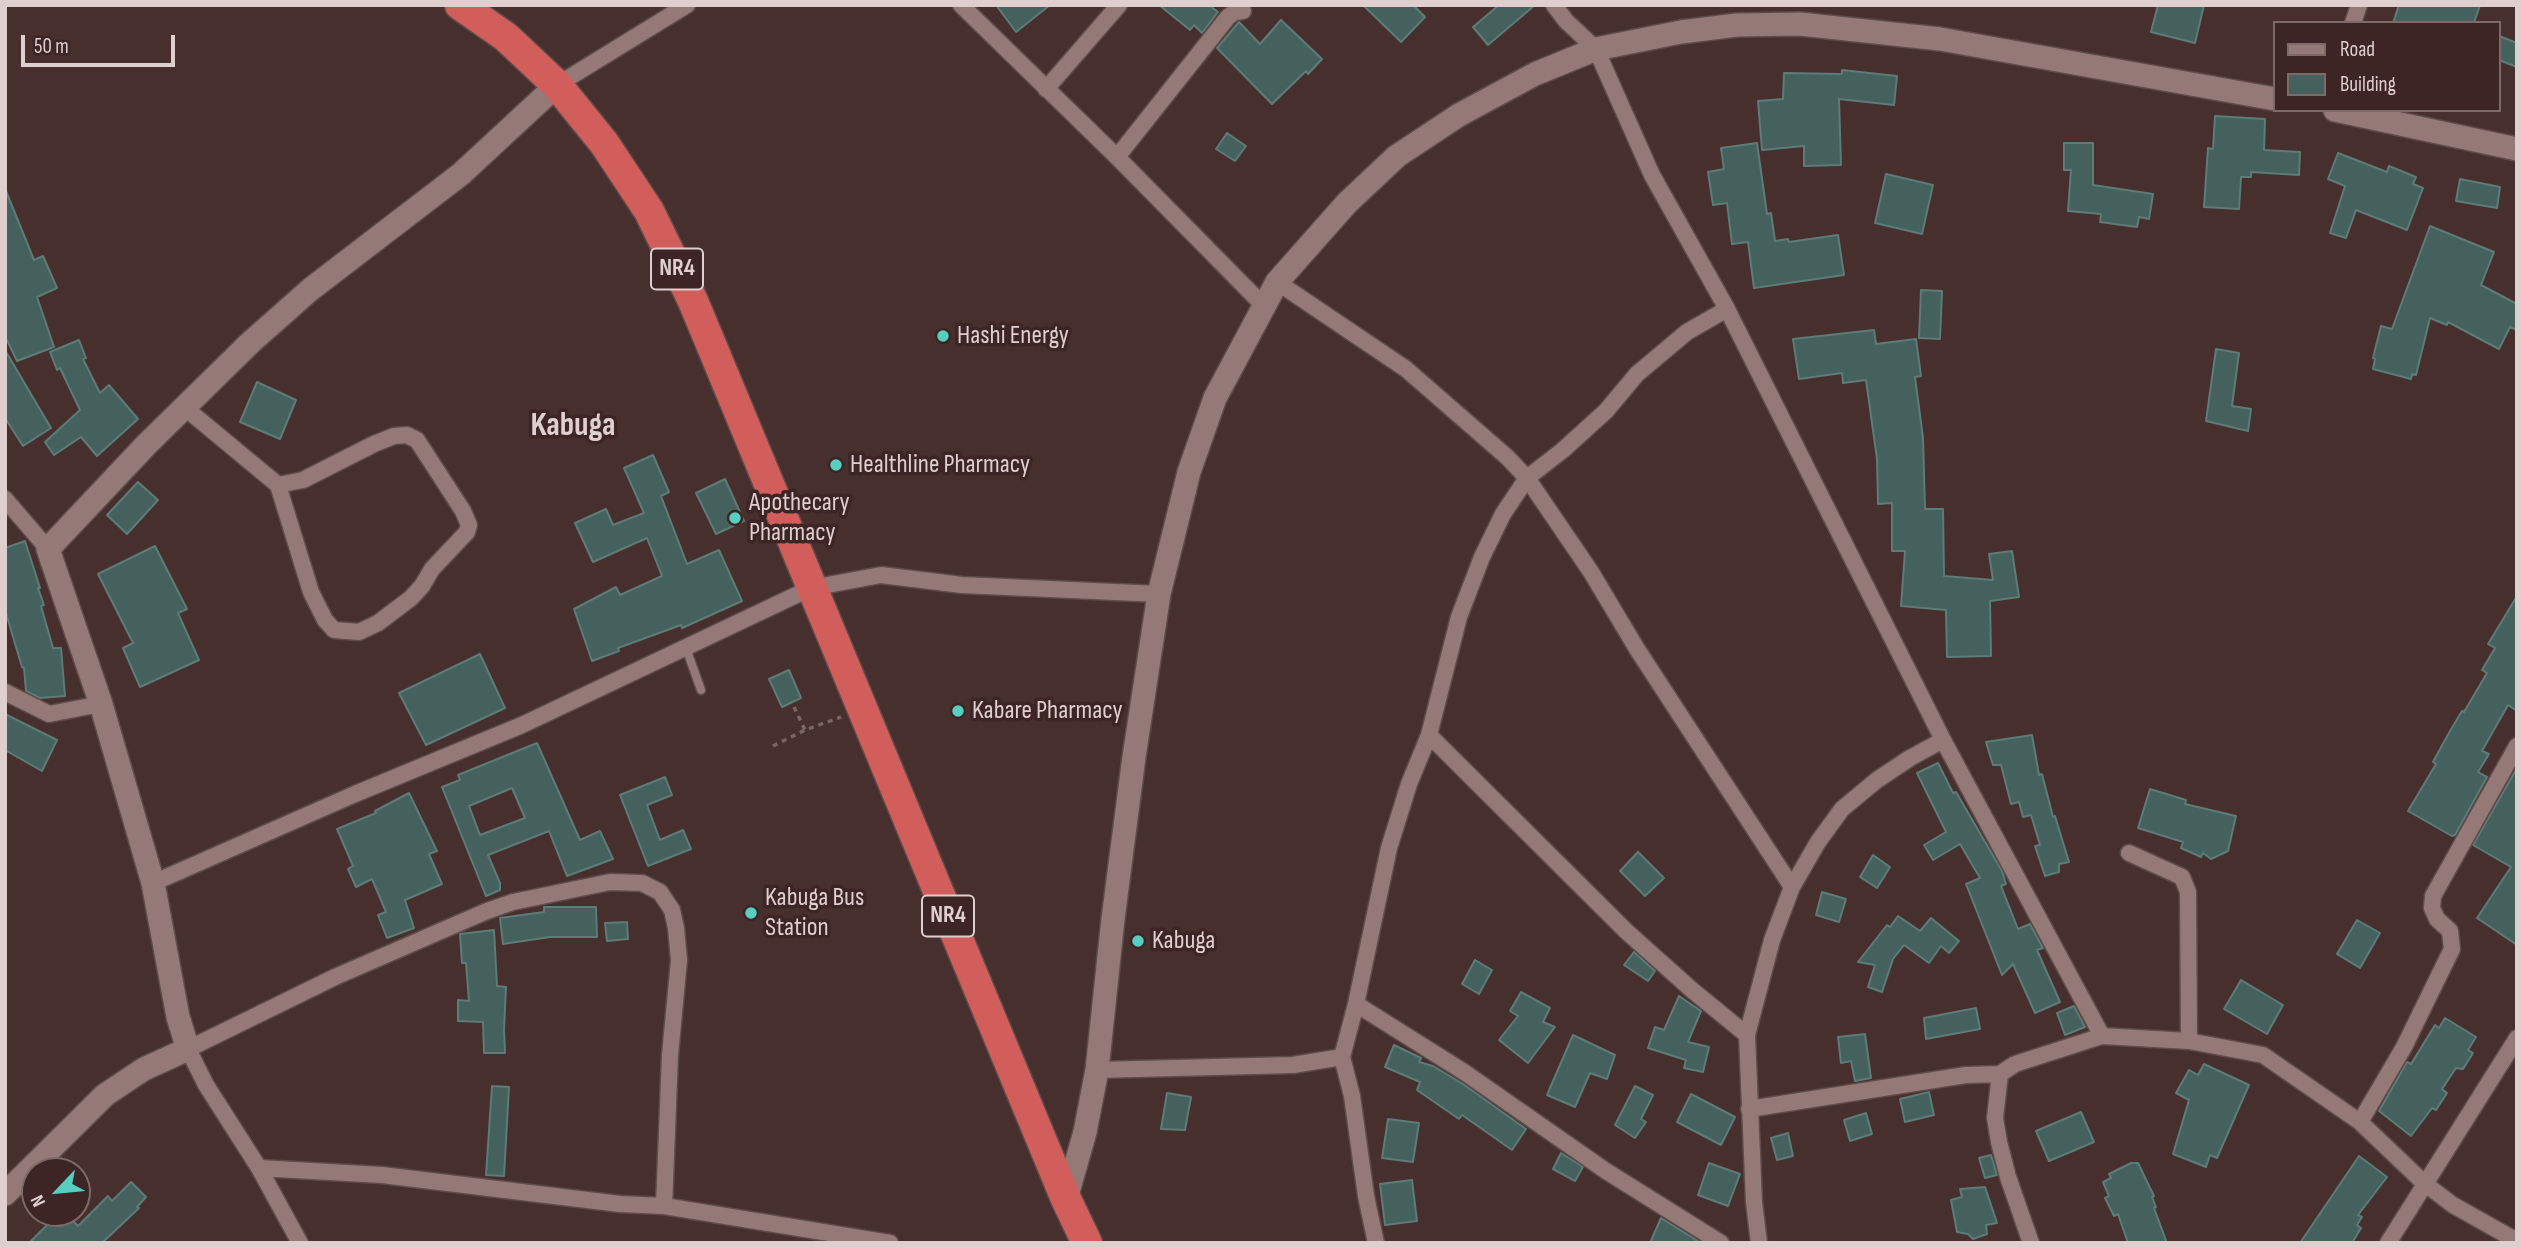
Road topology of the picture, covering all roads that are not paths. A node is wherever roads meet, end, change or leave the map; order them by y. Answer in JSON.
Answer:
{"nodes":[{"id":1,"x":460,"y":5,"type":"edge"},
{"id":2,"x":687,"y":5,"type":"edge"},
{"id":3,"x":961,"y":5,"type":"edge"},
{"id":4,"x":1119,"y":5,"type":"edge"},
{"id":5,"x":1555,"y":5,"type":"edge"},
{"id":6,"x":1243,"y":11,"type":"dead end"},
{"id":7,"x":1596,"y":49,"type":"junction"},
{"id":8,"x":557,"y":85,"type":"junction"},
{"id":9,"x":1046,"y":89,"type":"junction"},
{"id":10,"x":2274,"y":99,"type":"edge"},
{"id":11,"x":2344,"y":112,"type":"edge"},
{"id":12,"x":2517,"y":149,"type":"edge"},
{"id":13,"x":1117,"y":157,"type":"junction"},
{"id":14,"x":1277,"y":282,"type":"junction"},
{"id":15,"x":1264,"y":305,"type":"junction"},
{"id":16,"x":1727,"y":309,"type":"junction"},
{"id":17,"x":184,"y":407,"type":"junction"},
{"id":18,"x":1527,"y":478,"type":"junction"},
{"id":19,"x":278,"y":485,"type":"junction"},
{"id":20,"x":5,"y":499,"type":"edge"},
{"id":21,"x":48,"y":549,"type":"junction"},
{"id":22,"x":811,"y":588,"type":"junction"},
{"id":23,"x":1159,"y":594,"type":"junction"},
{"id":24,"x":687,"y":648,"type":"junction"},
{"id":25,"x":701,"y":690,"type":"dead end"},
{"id":26,"x":5,"y":692,"type":"edge"},
{"id":27,"x":101,"y":704,"type":"junction"},
{"id":28,"x":1429,"y":735,"type":"junction"},
{"id":29,"x":1943,"y":740,"type":"junction"},
{"id":30,"x":2517,"y":746,"type":"edge"},
{"id":31,"x":2129,"y":853,"type":"dead end"},
{"id":32,"x":153,"y":883,"type":"junction"},
{"id":33,"x":1792,"y":887,"type":"junction"},
{"id":34,"x":1356,"y":1004,"type":"junction"},
{"id":35,"x":1747,"y":1035,"type":"junction"},
{"id":36,"x":2102,"y":1036,"type":"junction"},
{"id":37,"x":2517,"y":1038,"type":"edge"},
{"id":38,"x":2189,"y":1041,"type":"junction"},
{"id":39,"x":188,"y":1049,"type":"junction"},
{"id":40,"x":1342,"y":1057,"type":"junction"},
{"id":41,"x":1097,"y":1070,"type":"junction"},
{"id":42,"x":2000,"y":1074,"type":"junction"},
{"id":43,"x":1749,"y":1109,"type":"junction"},
{"id":44,"x":2360,"y":1122,"type":"junction"},
{"id":45,"x":259,"y":1168,"type":"junction"},
{"id":46,"x":2424,"y":1183,"type":"junction"},
{"id":47,"x":5,"y":1194,"type":"edge"},
{"id":48,"x":1066,"y":1199,"type":"junction"},
{"id":49,"x":664,"y":1206,"type":"junction"},
{"id":50,"x":2517,"y":1241,"type":"edge"},
{"id":51,"x":300,"y":1243,"type":"edge"},
{"id":52,"x":890,"y":1243,"type":"edge"},
{"id":53,"x":1087,"y":1243,"type":"edge"},
{"id":54,"x":1376,"y":1243,"type":"edge"},
{"id":55,"x":1721,"y":1243,"type":"edge"},
{"id":56,"x":1759,"y":1243,"type":"edge"},
{"id":57,"x":2031,"y":1243,"type":"edge"},
{"id":58,"x":2388,"y":1243,"type":"edge"}],
"edges":[{"from":1,"to":8,"type":"highway","number":"NR4"},
{"from":2,"to":8,"type":"street"},
{"from":3,"to":9,"type":"street"},
{"from":4,"to":9,"type":"street"},
{"from":5,"to":7,"type":"street"},
{"from":6,"to":13,"type":"street"},
{"from":7,"to":10,"type":"street"},
{"from":7,"to":14,"type":"street"},
{"from":7,"to":16,"type":"street"},
{"from":8,"to":17,"type":"street"},
{"from":8,"to":22,"type":"highway","number":"NR4"},
{"from":9,"to":13,"type":"street"},
{"from":11,"to":12,"type":"street"},
{"from":13,"to":15,"type":"street"},
{"from":14,"to":15,"type":"street"},
{"from":14,"to":18,"type":"street"},
{"from":15,"to":23,"type":"street"},
{"from":16,"to":18,"type":"street"},
{"from":16,"to":29,"type":"street"},
{"from":17,"to":19,"type":"street"},
{"from":17,"to":21,"type":"street"},
{"from":18,"to":28,"type":"street"},
{"from":18,"to":33,"type":"street"},
{"from":19,"to":19,"type":"street"},
{"from":20,"to":21,"type":"street"},
{"from":21,"to":27,"type":"street"},
{"from":22,"to":23,"type":"street"},
{"from":22,"to":24,"type":"street"},
{"from":22,"to":48,"type":"highway","number":"NR4"},
{"from":23,"to":41,"type":"street"},
{"from":24,"to":25,"type":"lane"},
{"from":24,"to":32,"type":"street"},
{"from":26,"to":27,"type":"street"},
{"from":27,"to":32,"type":"street"},
{"from":28,"to":34,"type":"street"},
{"from":28,"to":35,"type":"street"},
{"from":29,"to":33,"type":"street"},
{"from":29,"to":36,"type":"street"},
{"from":30,"to":44,"type":"street"},
{"from":31,"to":38,"type":"street"},
{"from":32,"to":39,"type":"street"},
{"from":33,"to":35,"type":"street"},
{"from":34,"to":40,"type":"street"},
{"from":34,"to":55,"type":"street"},
{"from":35,"to":43,"type":"street"},
{"from":36,"to":38,"type":"street"},
{"from":36,"to":42,"type":"street"},
{"from":37,"to":46,"type":"street"},
{"from":38,"to":44,"type":"street"},
{"from":39,"to":45,"type":"street"},
{"from":39,"to":47,"type":"street"},
{"from":39,"to":49,"type":"street"},
{"from":40,"to":41,"type":"street"},
{"from":40,"to":54,"type":"street"},
{"from":41,"to":48,"type":"street"},
{"from":42,"to":43,"type":"street"},
{"from":42,"to":57,"type":"street"},
{"from":43,"to":56,"type":"street"},
{"from":44,"to":46,"type":"street"},
{"from":45,"to":49,"type":"street"},
{"from":45,"to":51,"type":"street"},
{"from":46,"to":50,"type":"street"},
{"from":46,"to":58,"type":"street"},
{"from":48,"to":53,"type":"highway","number":"NR4"},
{"from":49,"to":52,"type":"street"}]}
